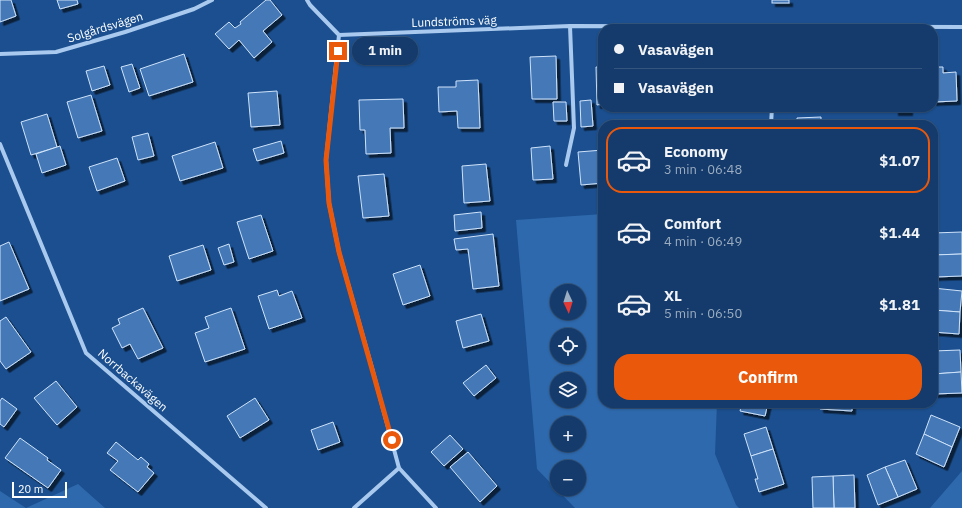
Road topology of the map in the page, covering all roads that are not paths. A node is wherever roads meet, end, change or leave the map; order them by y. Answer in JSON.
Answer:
{"nodes":[{"id":1,"x":212,"y":0,"type":"edge"},
{"id":2,"x":307,"y":0,"type":"edge"},
{"id":3,"x":570,"y":26,"type":"junction"},
{"id":4,"x":598,"y":26,"type":"edge"},
{"id":5,"x":938,"y":28,"type":"edge"},
{"id":6,"x":962,"y":28,"type":"edge"},
{"id":7,"x":339,"y":35,"type":"junction"},
{"id":8,"x":0,"y":54,"type":"edge"},
{"id":9,"x":0,"y":144,"type":"edge"},
{"id":10,"x":566,"y":165,"type":"dead end"},
{"id":11,"x":399,"y":468,"type":"junction"},
{"id":12,"x":266,"y":508,"type":"edge"},
{"id":13,"x":354,"y":508,"type":"edge"},
{"id":14,"x":436,"y":508,"type":"edge"}],
"edges":[{"from":1,"to":8,"type":"street","name":"Solgårdsvägen"},
{"from":2,"to":7,"type":"street"},
{"from":3,"to":4,"type":"street","name":"Lundströms väg"},
{"from":3,"to":7,"type":"street","name":"Lundströms väg"},
{"from":3,"to":10,"type":"street"},
{"from":5,"to":6,"type":"street","name":"Lundströms väg"},
{"from":7,"to":11,"type":"street"},
{"from":9,"to":12,"type":"street","name":"Norrbackavägen"},
{"from":11,"to":13,"type":"street"},
{"from":11,"to":14,"type":"street"}]}
